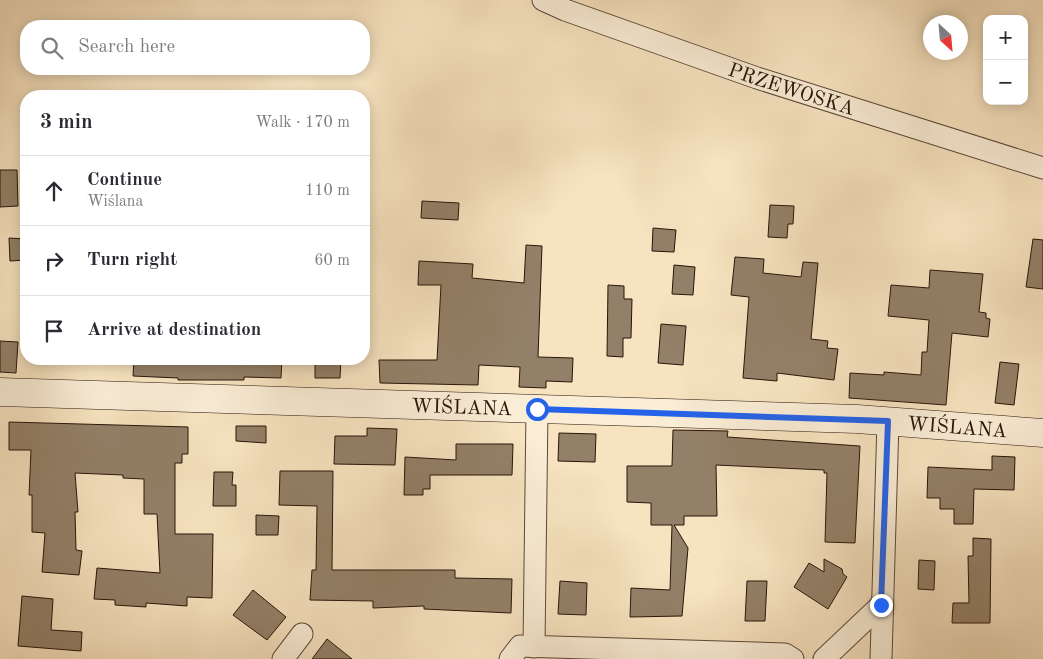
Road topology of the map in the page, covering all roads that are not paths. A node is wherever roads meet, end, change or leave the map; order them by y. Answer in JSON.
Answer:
{"nodes":[{"id":1,"x":543,"y":0,"type":"edge"},
{"id":2,"x":1043,"y":168,"type":"edge"},
{"id":3,"x":0,"y":392,"type":"edge"},
{"id":4,"x":537,"y":409,"type":"junction"},
{"id":5,"x":888,"y":421,"type":"junction"},
{"id":6,"x":1043,"y":433,"type":"edge"},
{"id":7,"x":881,"y":605,"type":"junction"},
{"id":8,"x":302,"y":634,"type":"dead end"},
{"id":9,"x":534,"y":647,"type":"junction"},
{"id":10,"x":282,"y":659,"type":"edge"},
{"id":11,"x":510,"y":659,"type":"edge"},
{"id":12,"x":793,"y":659,"type":"edge"},
{"id":13,"x":824,"y":659,"type":"edge"},
{"id":14,"x":881,"y":659,"type":"edge"}],
"edges":[{"from":1,"to":2,"type":"street","name":"PRZEWOSKA"},
{"from":3,"to":4,"type":"street","name":"WIŚLANA"},
{"from":4,"to":5,"type":"street","name":"WIŚLANA"},
{"from":4,"to":9,"type":"street"},
{"from":5,"to":6,"type":"street","name":"WIŚLANA"},
{"from":5,"to":7,"type":"street"},
{"from":7,"to":13,"type":"street"},
{"from":7,"to":14,"type":"street"},
{"from":8,"to":10,"type":"street"},
{"from":9,"to":11,"type":"street"},
{"from":9,"to":12,"type":"street"}]}
